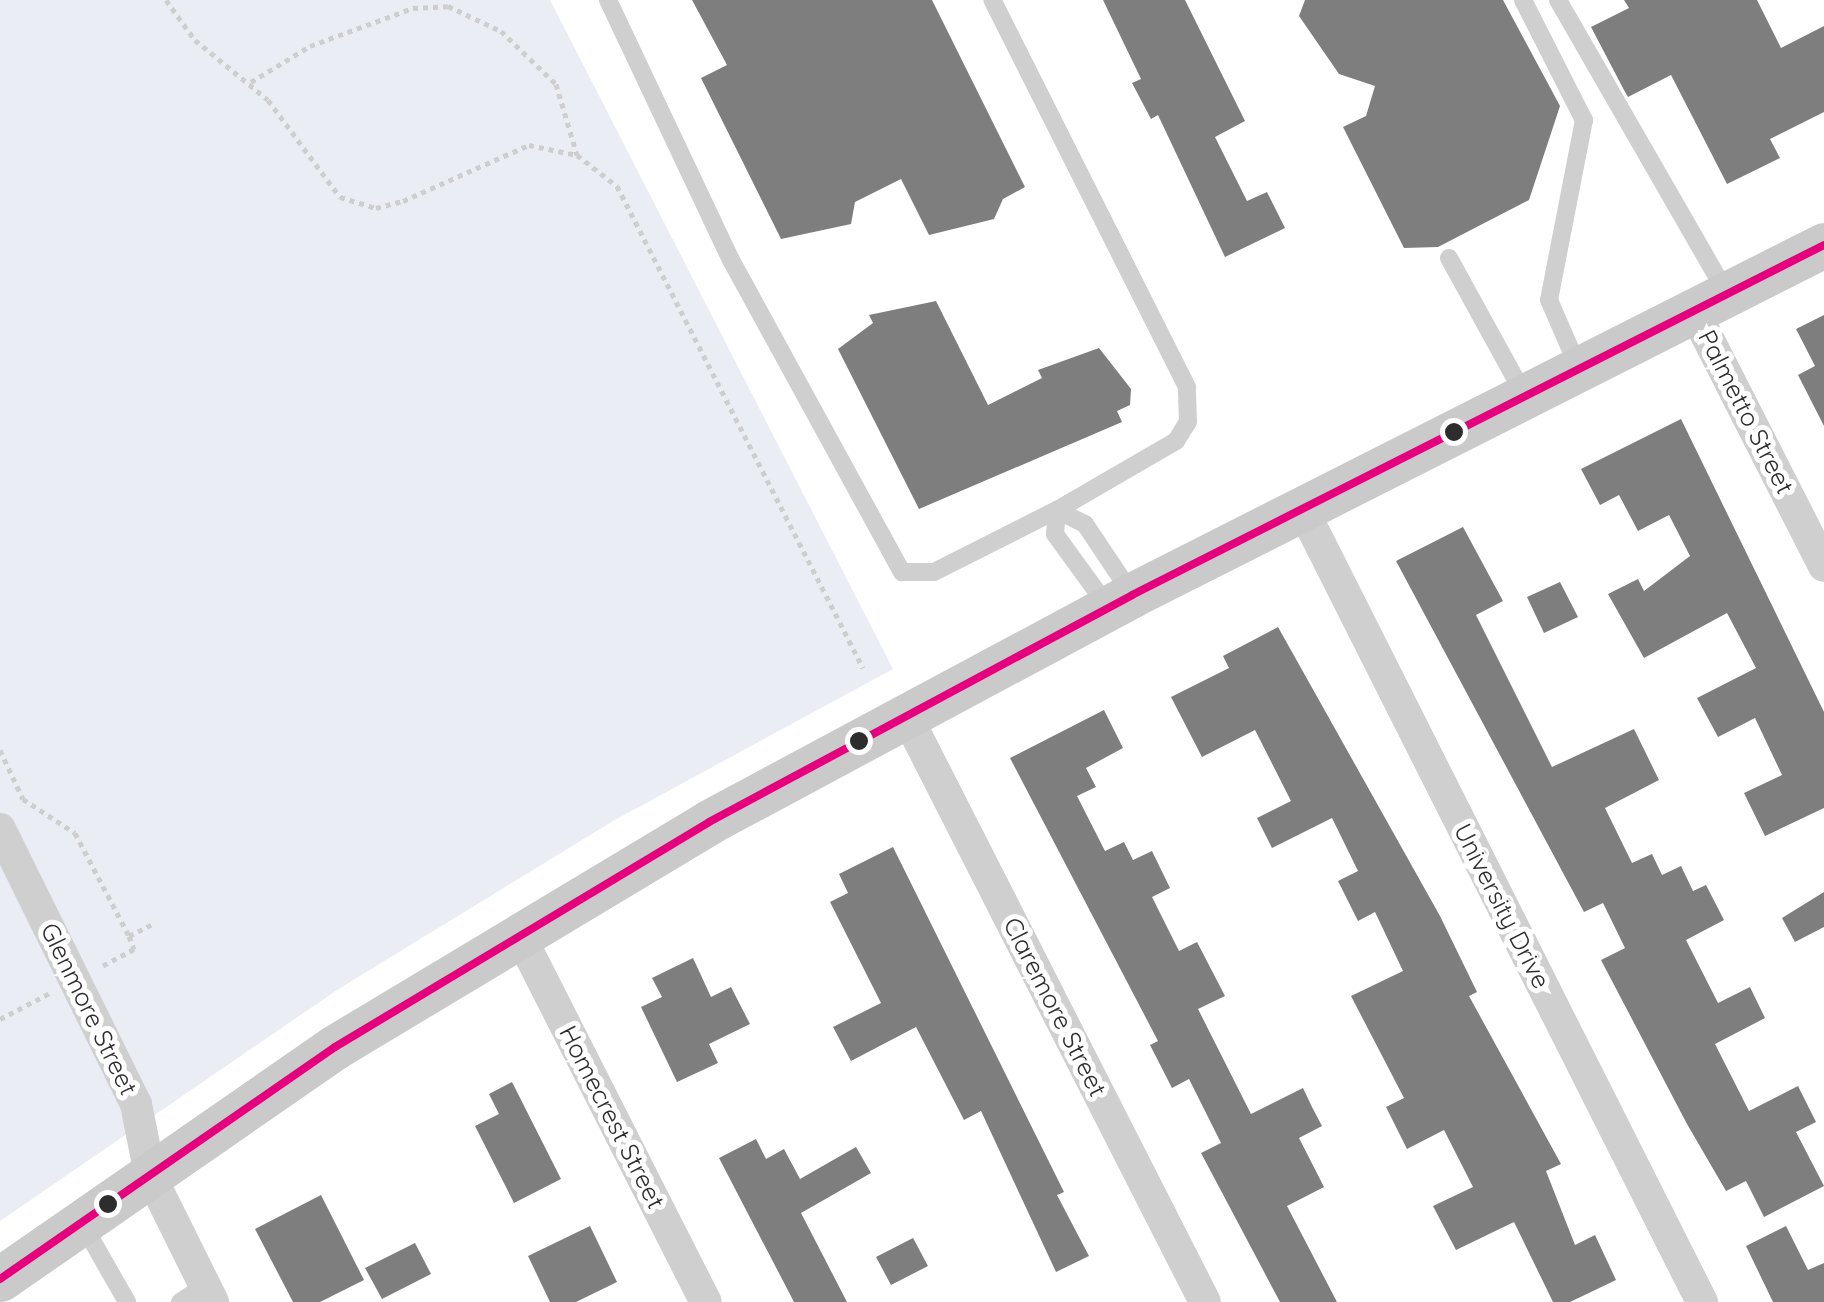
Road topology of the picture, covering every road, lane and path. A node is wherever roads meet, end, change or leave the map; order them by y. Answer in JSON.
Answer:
{"nodes":[{"id":1,"x":166,"y":0,"type":"edge"},
{"id":2,"x":608,"y":0,"type":"edge"},
{"id":3,"x":992,"y":0,"type":"edge"},
{"id":4,"x":1524,"y":0,"type":"edge"},
{"id":5,"x":1558,"y":0,"type":"edge"},
{"id":6,"x":251,"y":82,"type":"junction"},
{"id":7,"x":577,"y":155,"type":"junction"},
{"id":8,"x":1824,"y":245,"type":"edge"},
{"id":9,"x":1450,"y":258,"type":"dead end"},
{"id":10,"x":1711,"y":302,"type":"junction"},
{"id":11,"x":1579,"y":369,"type":"junction"},
{"id":12,"x":1526,"y":397,"type":"junction"},
{"id":13,"x":1056,"y":510,"type":"junction"},
{"id":14,"x":1303,"y":510,"type":"junction"},
{"id":15,"x":1824,"y":566,"type":"edge"},
{"id":16,"x":1120,"y":601,"type":"junction"},
{"id":17,"x":863,"y":668,"type":"dead end"},
{"id":18,"x":905,"y":713,"type":"junction"},
{"id":19,"x":0,"y":750,"type":"edge"},
{"id":20,"x":0,"y":829,"type":"edge"},
{"id":21,"x":156,"y":922,"type":"dead end"},
{"id":22,"x":518,"y":932,"type":"junction"},
{"id":23,"x":129,"y":936,"type":"junction"},
{"id":24,"x":84,"y":975,"type":"dead end"},
{"id":25,"x":64,"y":985,"type":"dead end"},
{"id":26,"x":0,"y":1019,"type":"edge"},
{"id":27,"x":150,"y":1175,"type":"junction"},
{"id":28,"x":82,"y":1222,"type":"junction"},
{"id":29,"x":0,"y":1279,"type":"edge"},
{"id":30,"x":199,"y":1297,"type":"edge"},
{"id":31,"x":128,"y":1302,"type":"edge"},
{"id":32,"x":706,"y":1302,"type":"edge"},
{"id":33,"x":1204,"y":1302,"type":"edge"},
{"id":34,"x":1702,"y":1302,"type":"edge"}],
"edges":[{"from":1,"to":6,"type":"path"},
{"from":2,"to":13,"type":"lane"},
{"from":3,"to":13,"type":"lane"},
{"from":4,"to":11,"type":"lane"},
{"from":5,"to":10,"type":"lane"},
{"from":6,"to":7,"type":"path"},
{"from":6,"to":7,"type":"path"},
{"from":7,"to":17,"type":"path"},
{"from":8,"to":10,"type":"main road"},
{"from":9,"to":12,"type":"lane"},
{"from":10,"to":11,"type":"main road"},
{"from":10,"to":15,"type":"street","name":"Palmetto Street"},
{"from":11,"to":12,"type":"main road"},
{"from":12,"to":14,"type":"main road"},
{"from":13,"to":16,"type":"lane"},
{"from":13,"to":16,"type":"lane"},
{"from":14,"to":16,"type":"main road"},
{"from":14,"to":34,"type":"street","name":"University Drive"},
{"from":16,"to":18,"type":"main road"},
{"from":18,"to":22,"type":"main road"},
{"from":18,"to":33,"type":"street","name":"Claremore Street"},
{"from":19,"to":23,"type":"path"},
{"from":20,"to":27,"type":"street","name":"Glenmore Street"},
{"from":21,"to":23,"type":"path"},
{"from":22,"to":27,"type":"main road"},
{"from":22,"to":32,"type":"street","name":"Homecrest Street"},
{"from":23,"to":24,"type":"path"},
{"from":25,"to":26,"type":"path"},
{"from":27,"to":28,"type":"main road"},
{"from":27,"to":30,"type":"street","name":"Glenmore Street"},
{"from":28,"to":29,"type":"main road"},
{"from":28,"to":31,"type":"lane"}]}
